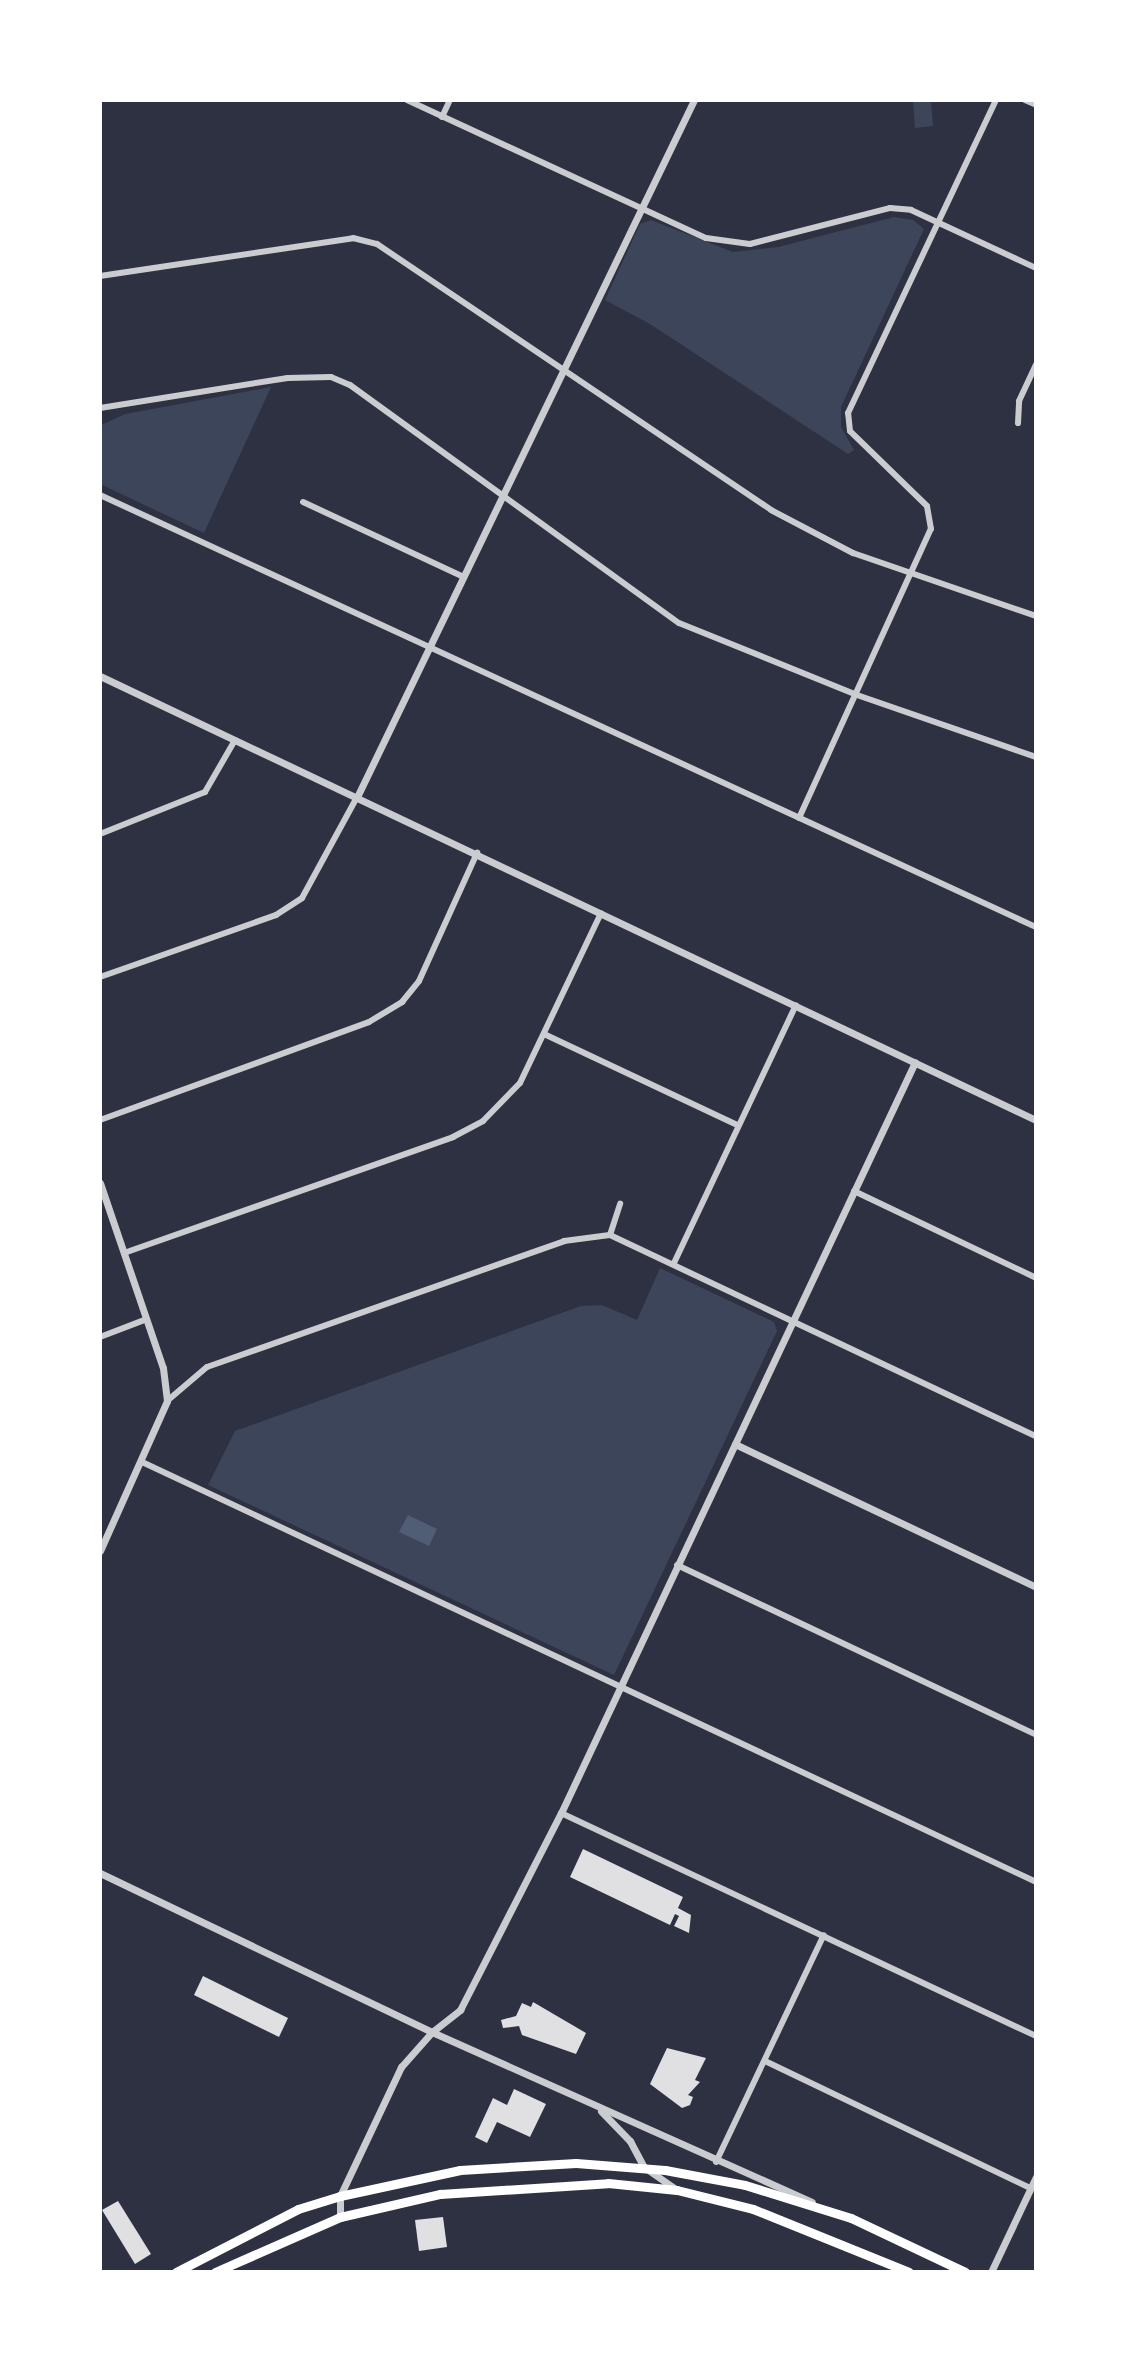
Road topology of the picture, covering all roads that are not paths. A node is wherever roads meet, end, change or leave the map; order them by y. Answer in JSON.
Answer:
{"nodes":[{"id":1,"x":407,"y":100,"type":"edge"},
{"id":2,"x":450,"y":100,"type":"edge"},
{"id":3,"x":694,"y":100,"type":"edge"},
{"id":4,"x":996,"y":100,"type":"edge"},
{"id":5,"x":1025,"y":100,"type":"edge"},
{"id":6,"x":1036,"y":105,"type":"edge"},
{"id":7,"x":442,"y":117,"type":"junction"},
{"id":8,"x":637,"y":210,"type":"junction"},
{"id":9,"x":936,"y":221,"type":"junction"},
{"id":10,"x":1036,"y":268,"type":"edge"},
{"id":11,"x":100,"y":276,"type":"edge"},
{"id":12,"x":1036,"y":365,"type":"edge"},
{"id":13,"x":562,"y":368,"type":"junction"},
{"id":14,"x":100,"y":408,"type":"edge"},
{"id":15,"x":1018,"y":423,"type":"dead end"},
{"id":16,"x":502,"y":494,"type":"junction"},
{"id":17,"x":100,"y":495,"type":"edge"},
{"id":18,"x":303,"y":502,"type":"dead end"},
{"id":19,"x":914,"y":573,"type":"junction"},
{"id":20,"x":462,"y":576,"type":"junction"},
{"id":21,"x":1036,"y":616,"type":"edge"},
{"id":22,"x":428,"y":648,"type":"junction"},
{"id":23,"x":100,"y":676,"type":"edge"},
{"id":24,"x":857,"y":695,"type":"junction"},
{"id":25,"x":235,"y":740,"type":"junction"},
{"id":26,"x":1036,"y":757,"type":"edge"},
{"id":27,"x":357,"y":797,"type":"junction"},
{"id":28,"x":799,"y":818,"type":"junction"},
{"id":29,"x":100,"y":834,"type":"edge"},
{"id":30,"x":477,"y":853,"type":"junction"},
{"id":31,"x":602,"y":912,"type":"junction"},
{"id":32,"x":1036,"y":927,"type":"edge"},
{"id":33,"x":100,"y":977,"type":"edge"},
{"id":34,"x":796,"y":1005,"type":"junction"},
{"id":35,"x":544,"y":1034,"type":"junction"},
{"id":36,"x":915,"y":1062,"type":"junction"},
{"id":37,"x":100,"y":1120,"type":"edge"},
{"id":38,"x":1036,"y":1120,"type":"edge"},
{"id":39,"x":737,"y":1125,"type":"junction"},
{"id":40,"x":101,"y":1186,"type":"edge"},
{"id":41,"x":854,"y":1191,"type":"junction"},
{"id":42,"x":620,"y":1204,"type":"dead end"},
{"id":43,"x":610,"y":1235,"type":"junction"},
{"id":44,"x":124,"y":1253,"type":"junction"},
{"id":45,"x":674,"y":1263,"type":"junction"},
{"id":46,"x":1036,"y":1278,"type":"edge"},
{"id":47,"x":147,"y":1319,"type":"junction"},
{"id":48,"x":793,"y":1320,"type":"junction"},
{"id":49,"x":100,"y":1337,"type":"edge"},
{"id":50,"x":167,"y":1401,"type":"junction"},
{"id":51,"x":1036,"y":1436,"type":"edge"},
{"id":52,"x":735,"y":1444,"type":"junction"},
{"id":53,"x":142,"y":1462,"type":"junction"},
{"id":54,"x":100,"y":1551,"type":"edge"},
{"id":55,"x":677,"y":1565,"type":"junction"},
{"id":56,"x":1036,"y":1587,"type":"edge"},
{"id":57,"x":620,"y":1686,"type":"junction"},
{"id":58,"x":1036,"y":1735,"type":"edge"},
{"id":59,"x":561,"y":1813,"type":"junction"},
{"id":60,"x":100,"y":1873,"type":"edge"},
{"id":61,"x":1036,"y":1882,"type":"edge"},
{"id":62,"x":824,"y":1935,"type":"junction"},
{"id":63,"x":432,"y":2032,"type":"junction"},
{"id":64,"x":1036,"y":2036,"type":"edge"},
{"id":65,"x":765,"y":2061,"type":"junction"},
{"id":66,"x":600,"y":2110,"type":"junction"},
{"id":67,"x":716,"y":2162,"type":"junction"},
{"id":68,"x":644,"y":2167,"type":"junction"},
{"id":69,"x":1036,"y":2177,"type":"edge"},
{"id":70,"x":1030,"y":2188,"type":"junction"},
{"id":71,"x":677,"y":2190,"type":"junction"},
{"id":72,"x":340,"y":2196,"type":"junction"},
{"id":73,"x":340,"y":2217,"type":"junction"},
{"id":74,"x":851,"y":2218,"type":"junction"},
{"id":75,"x":176,"y":2272,"type":"edge"},
{"id":76,"x":215,"y":2272,"type":"edge"},
{"id":77,"x":909,"y":2272,"type":"edge"},
{"id":78,"x":965,"y":2272,"type":"edge"},
{"id":79,"x":991,"y":2272,"type":"edge"}],
"edges":[{"from":1,"to":7,"type":"street"},
{"from":2,"to":7,"type":"street"},
{"from":3,"to":8,"type":"street"},
{"from":4,"to":9,"type":"street"},
{"from":5,"to":6,"type":"street"},
{"from":7,"to":8,"type":"street"},
{"from":8,"to":9,"type":"street"},
{"from":8,"to":13,"type":"street"},
{"from":9,"to":10,"type":"street"},
{"from":9,"to":19,"type":"street"},
{"from":11,"to":13,"type":"street"},
{"from":12,"to":15,"type":"street"},
{"from":13,"to":16,"type":"street"},
{"from":13,"to":19,"type":"street"},
{"from":14,"to":16,"type":"street"},
{"from":16,"to":20,"type":"street"},
{"from":16,"to":24,"type":"street"},
{"from":17,"to":22,"type":"street"},
{"from":18,"to":20,"type":"street"},
{"from":19,"to":21,"type":"street"},
{"from":19,"to":24,"type":"street"},
{"from":20,"to":22,"type":"street"},
{"from":22,"to":27,"type":"street"},
{"from":22,"to":28,"type":"street"},
{"from":23,"to":25,"type":"street"},
{"from":24,"to":26,"type":"street"},
{"from":24,"to":28,"type":"street"},
{"from":25,"to":27,"type":"street"},
{"from":25,"to":29,"type":"street"},
{"from":27,"to":30,"type":"street"},
{"from":27,"to":33,"type":"street"},
{"from":28,"to":32,"type":"street"},
{"from":30,"to":31,"type":"street"},
{"from":30,"to":37,"type":"street"},
{"from":31,"to":34,"type":"street"},
{"from":31,"to":35,"type":"street"},
{"from":34,"to":36,"type":"street"},
{"from":34,"to":39,"type":"street"},
{"from":35,"to":39,"type":"street"},
{"from":35,"to":44,"type":"street"},
{"from":36,"to":38,"type":"street"},
{"from":36,"to":41,"type":"street"},
{"from":39,"to":45,"type":"street"},
{"from":40,"to":44,"type":"street"},
{"from":41,"to":46,"type":"street"},
{"from":41,"to":48,"type":"street"},
{"from":42,"to":43,"type":"street"},
{"from":43,"to":45,"type":"street"},
{"from":43,"to":50,"type":"street"},
{"from":44,"to":47,"type":"street"},
{"from":45,"to":48,"type":"street"},
{"from":47,"to":49,"type":"street"},
{"from":47,"to":50,"type":"street"},
{"from":48,"to":51,"type":"street"},
{"from":48,"to":52,"type":"street"},
{"from":50,"to":53,"type":"street"},
{"from":52,"to":55,"type":"street"},
{"from":52,"to":56,"type":"street"},
{"from":53,"to":54,"type":"street"},
{"from":53,"to":57,"type":"street"},
{"from":55,"to":57,"type":"street"},
{"from":55,"to":58,"type":"street"},
{"from":57,"to":59,"type":"street"},
{"from":57,"to":61,"type":"street"},
{"from":59,"to":62,"type":"street"},
{"from":59,"to":63,"type":"street"},
{"from":60,"to":63,"type":"street"},
{"from":62,"to":64,"type":"street"},
{"from":62,"to":65,"type":"street"},
{"from":63,"to":66,"type":"street"},
{"from":63,"to":72,"type":"street"},
{"from":65,"to":67,"type":"street"},
{"from":65,"to":70,"type":"street"},
{"from":66,"to":67,"type":"street"},
{"from":66,"to":68,"type":"street"},
{"from":67,"to":74,"type":"street"},
{"from":68,"to":71,"type":"street"},
{"from":68,"to":72,"type":"highway"},
{"from":68,"to":74,"type":"highway"},
{"from":69,"to":70,"type":"street"},
{"from":70,"to":79,"type":"street"},
{"from":71,"to":73,"type":"highway"},
{"from":71,"to":77,"type":"highway"},
{"from":72,"to":73,"type":"street"},
{"from":72,"to":75,"type":"highway"},
{"from":73,"to":76,"type":"highway"},
{"from":74,"to":78,"type":"highway"}]}
